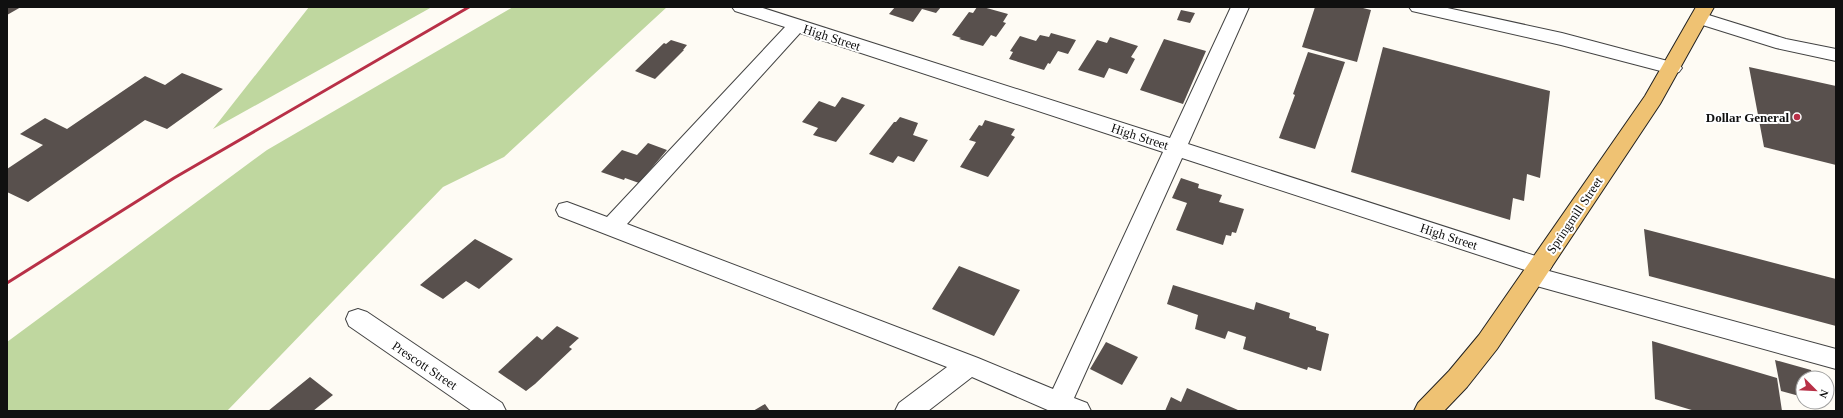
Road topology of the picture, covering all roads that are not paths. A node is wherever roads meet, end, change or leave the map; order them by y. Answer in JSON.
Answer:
{"nodes":[{"id":1,"x":741,"y":7,"type":"edge"},
{"id":2,"x":1240,"y":7,"type":"edge"},
{"id":3,"x":1418,"y":7,"type":"edge"},
{"id":4,"x":1702,"y":12,"type":"edge"},
{"id":5,"x":797,"y":25,"type":"junction"},
{"id":6,"x":1836,"y":55,"type":"edge"},
{"id":7,"x":1672,"y":68,"type":"junction"},
{"id":8,"x":1177,"y":148,"type":"junction"},
{"id":9,"x":567,"y":210,"type":"dead end"},
{"id":10,"x":611,"y":227,"type":"junction"},
{"id":11,"x":1536,"y":271,"type":"junction"},
{"id":12,"x":358,"y":319,"type":"dead end"},
{"id":13,"x":1836,"y":359,"type":"edge"},
{"id":14,"x":969,"y":365,"type":"junction"},
{"id":15,"x":1069,"y":407,"type":"edge"},
{"id":16,"x":493,"y":411,"type":"edge"},
{"id":17,"x":908,"y":411,"type":"edge"},
{"id":18,"x":1427,"y":411,"type":"edge"}],
"edges":[{"from":1,"to":5,"type":"street","name":"High Street"},
{"from":2,"to":8,"type":"street"},
{"from":3,"to":7,"type":"street"},
{"from":4,"to":6,"type":"street"},
{"from":4,"to":7,"type":"main road","name":"Springmill Street"},
{"from":5,"to":8,"type":"street","name":"High Street"},
{"from":5,"to":10,"type":"street"},
{"from":7,"to":11,"type":"main road","name":"Springmill Street"},
{"from":8,"to":11,"type":"street","name":"High Street"},
{"from":8,"to":15,"type":"street"},
{"from":9,"to":10,"type":"street"},
{"from":10,"to":14,"type":"street"},
{"from":11,"to":13,"type":"street","name":"High Street"},
{"from":11,"to":18,"type":"main road","name":"Springmill Street"},
{"from":12,"to":16,"type":"street","name":"Prescott Street"},
{"from":14,"to":15,"type":"street"},
{"from":14,"to":17,"type":"street"}]}
